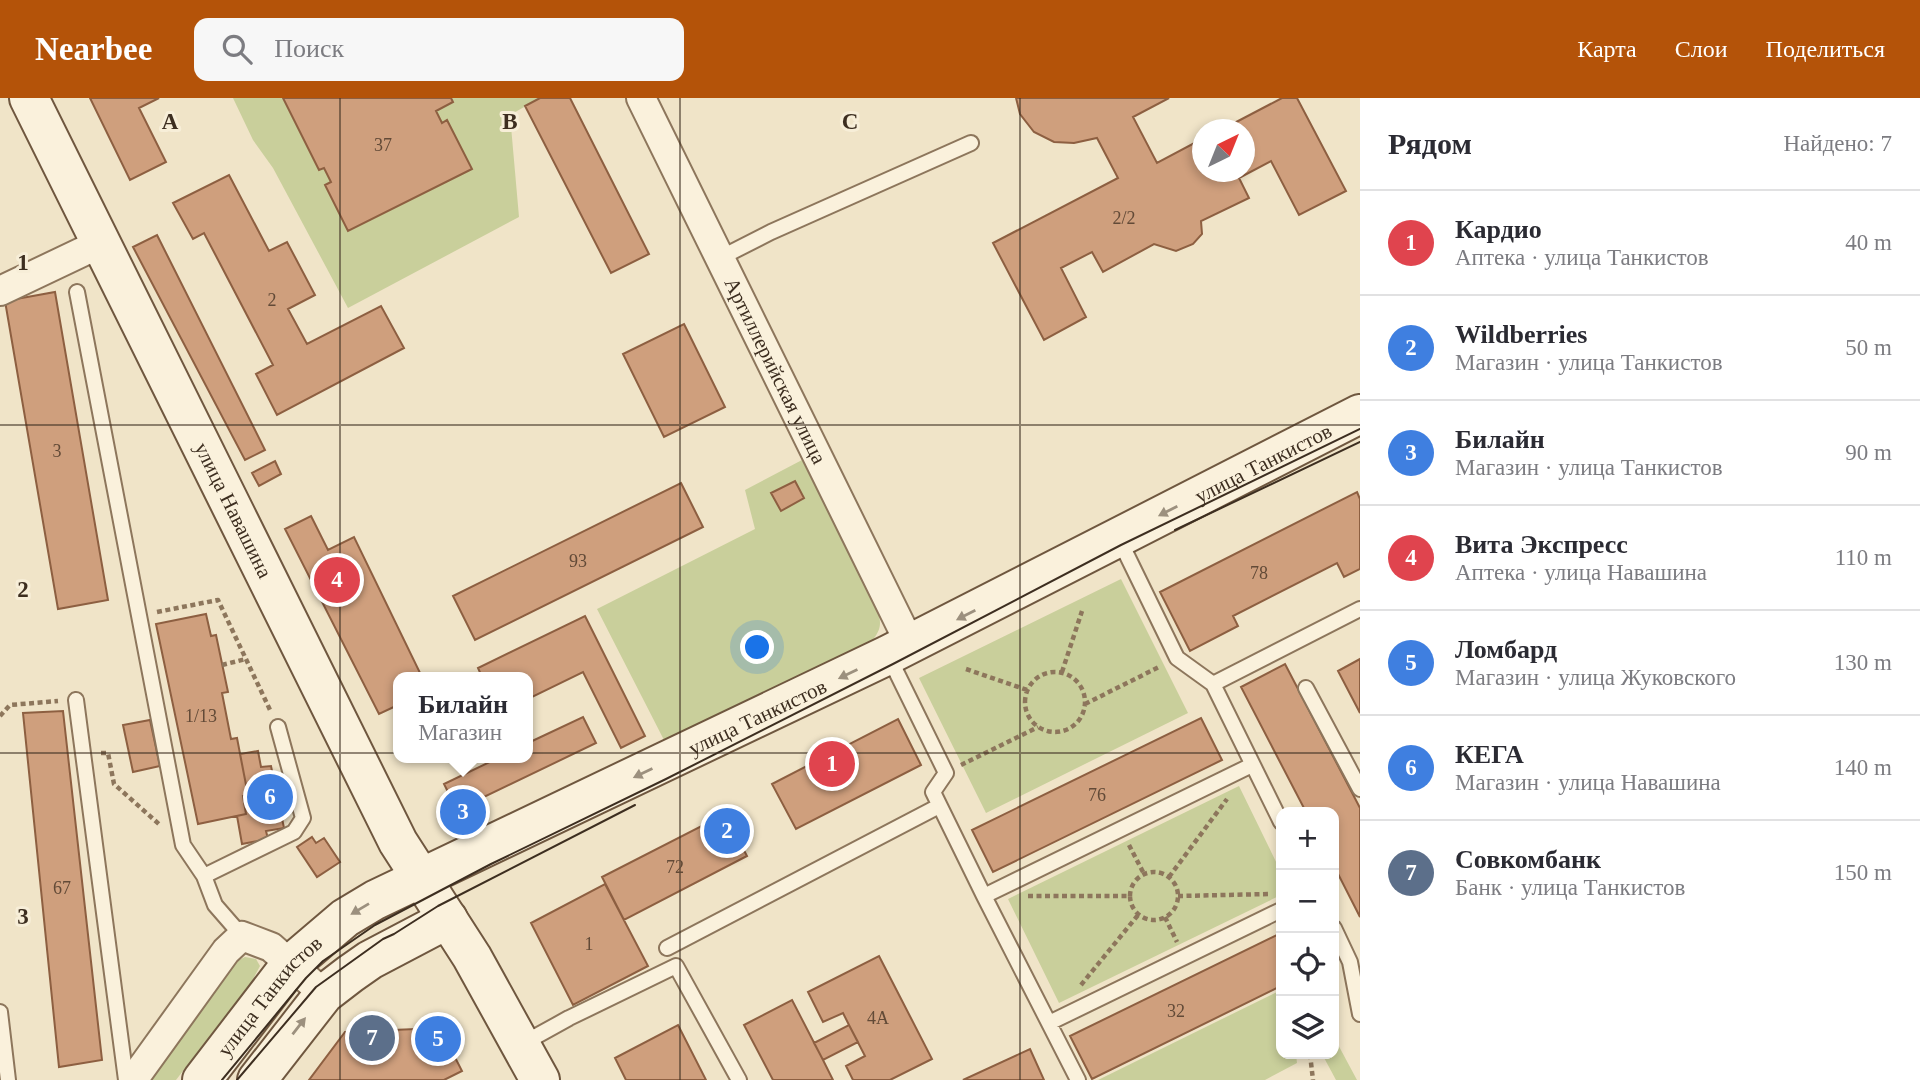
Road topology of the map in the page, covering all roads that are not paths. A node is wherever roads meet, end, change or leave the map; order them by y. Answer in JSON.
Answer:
{"nodes":[{"id":1,"x":29,"y":98,"type":"edge"},
{"id":2,"x":641,"y":98,"type":"edge"},
{"id":3,"x":971,"y":143,"type":"dead end"},
{"id":4,"x":101,"y":243,"type":"junction"},
{"id":5,"x":720,"y":258,"type":"junction"},
{"id":6,"x":0,"y":291,"type":"edge"},
{"id":7,"x":77,"y":292,"type":"dead end"},
{"id":8,"x":1360,"y":414,"type":"edge"},
{"id":9,"x":1118,"y":537,"type":"junction"},
{"id":10,"x":1360,"y":609,"type":"edge"},
{"id":11,"x":899,"y":649,"type":"junction"},
{"id":12,"x":1213,"y":684,"type":"junction"},
{"id":13,"x":1306,"y":688,"type":"dead end"},
{"id":14,"x":76,"y":700,"type":"road end"},
{"id":15,"x":278,"y":727,"type":"road end"},
{"id":16,"x":1354,"y":764,"type":"edge"},
{"id":17,"x":1252,"y":765,"type":"junction"},
{"id":18,"x":1360,"y":789,"type":"edge"},
{"id":19,"x":940,"y":806,"type":"junction"},
{"id":20,"x":1276,"y":812,"type":"edge"},
{"id":21,"x":204,"y":876,"type":"junction"},
{"id":22,"x":420,"y":878,"type":"junction"},
{"id":23,"x":984,"y":896,"type":"junction"},
{"id":24,"x":1276,"y":912,"type":"edge"},
{"id":25,"x":448,"y":919,"type":"junction"},
{"id":26,"x":1336,"y":933,"type":"edge"},
{"id":27,"x":242,"y":936,"type":"junction"},
{"id":28,"x":667,"y":947,"type":"dead end"},
{"id":29,"x":291,"y":964,"type":"junction"},
{"id":30,"x":1356,"y":970,"type":"edge"},
{"id":31,"x":324,"y":994,"type":"junction"},
{"id":32,"x":0,"y":1013,"type":"edge"},
{"id":33,"x":1360,"y":1014,"type":"edge"},
{"id":34,"x":1049,"y":1023,"type":"junction"},
{"id":35,"x":521,"y":1044,"type":"junction"},
{"id":36,"x":8,"y":1080,"type":"edge"},
{"id":37,"x":126,"y":1080,"type":"edge"},
{"id":38,"x":133,"y":1080,"type":"edge"},
{"id":39,"x":202,"y":1080,"type":"edge"},
{"id":40,"x":257,"y":1080,"type":"edge"},
{"id":41,"x":540,"y":1080,"type":"edge"},
{"id":42,"x":739,"y":1080,"type":"edge"},
{"id":43,"x":1078,"y":1080,"type":"edge"}],
"edges":[{"from":1,"to":4,"type":"main road","name":"улица Навашина"},
{"from":2,"to":5,"type":"street","name":"Артиллерийская улица"},
{"from":3,"to":5,"type":"lane"},
{"from":4,"to":6,"type":"street"},
{"from":4,"to":22,"type":"main road","name":"улица Навашина"},
{"from":5,"to":11,"type":"street","name":"Артиллерийская улица"},
{"from":7,"to":21,"type":"lane"},
{"from":8,"to":9,"type":"main road","name":"улица Танкистов","one_way":true},
{"from":9,"to":11,"type":"main road","name":"улица Танкистов","one_way":true},
{"from":9,"to":12,"type":"lane"},
{"from":10,"to":12,"type":"lane"},
{"from":11,"to":19,"type":"lane"},
{"from":11,"to":22,"type":"main road","name":"улица Танкистов","one_way":true},
{"from":12,"to":17,"type":"lane"},
{"from":13,"to":16,"type":"lane"},
{"from":14,"to":37,"type":"lane"},
{"from":15,"to":21,"type":"lane"},
{"from":16,"to":18,"type":"lane"},
{"from":17,"to":20,"type":"lane"},
{"from":17,"to":23,"type":"lane"},
{"from":19,"to":23,"type":"lane"},
{"from":19,"to":28,"type":"lane"},
{"from":21,"to":27,"type":"lane"},
{"from":22,"to":25,"type":"main road","name":"улица Навашина"},
{"from":22,"to":29,"type":"main road","name":"улица Танкистов","one_way":true},
{"from":23,"to":34,"type":"lane"},
{"from":24,"to":34,"type":"lane"},
{"from":25,"to":31,"type":"main road","name":"улица Танкистов"},
{"from":25,"to":35,"type":"main road","name":"улица Навашина"},
{"from":26,"to":30,"type":"lane"},
{"from":27,"to":29,"type":"street"},
{"from":27,"to":38,"type":"street"},
{"from":29,"to":31,"type":"street"},
{"from":29,"to":39,"type":"main road","name":"улица Танкистов"},
{"from":30,"to":33,"type":"lane"},
{"from":40,"to":31,"type":"main road","name":"улица Танкистов","one_way":true},
{"from":32,"to":36,"type":"lane"},
{"from":34,"to":43,"type":"lane"},
{"from":35,"to":41,"type":"main road","name":"улица Навашина"},
{"from":35,"to":42,"type":"lane"}]}
